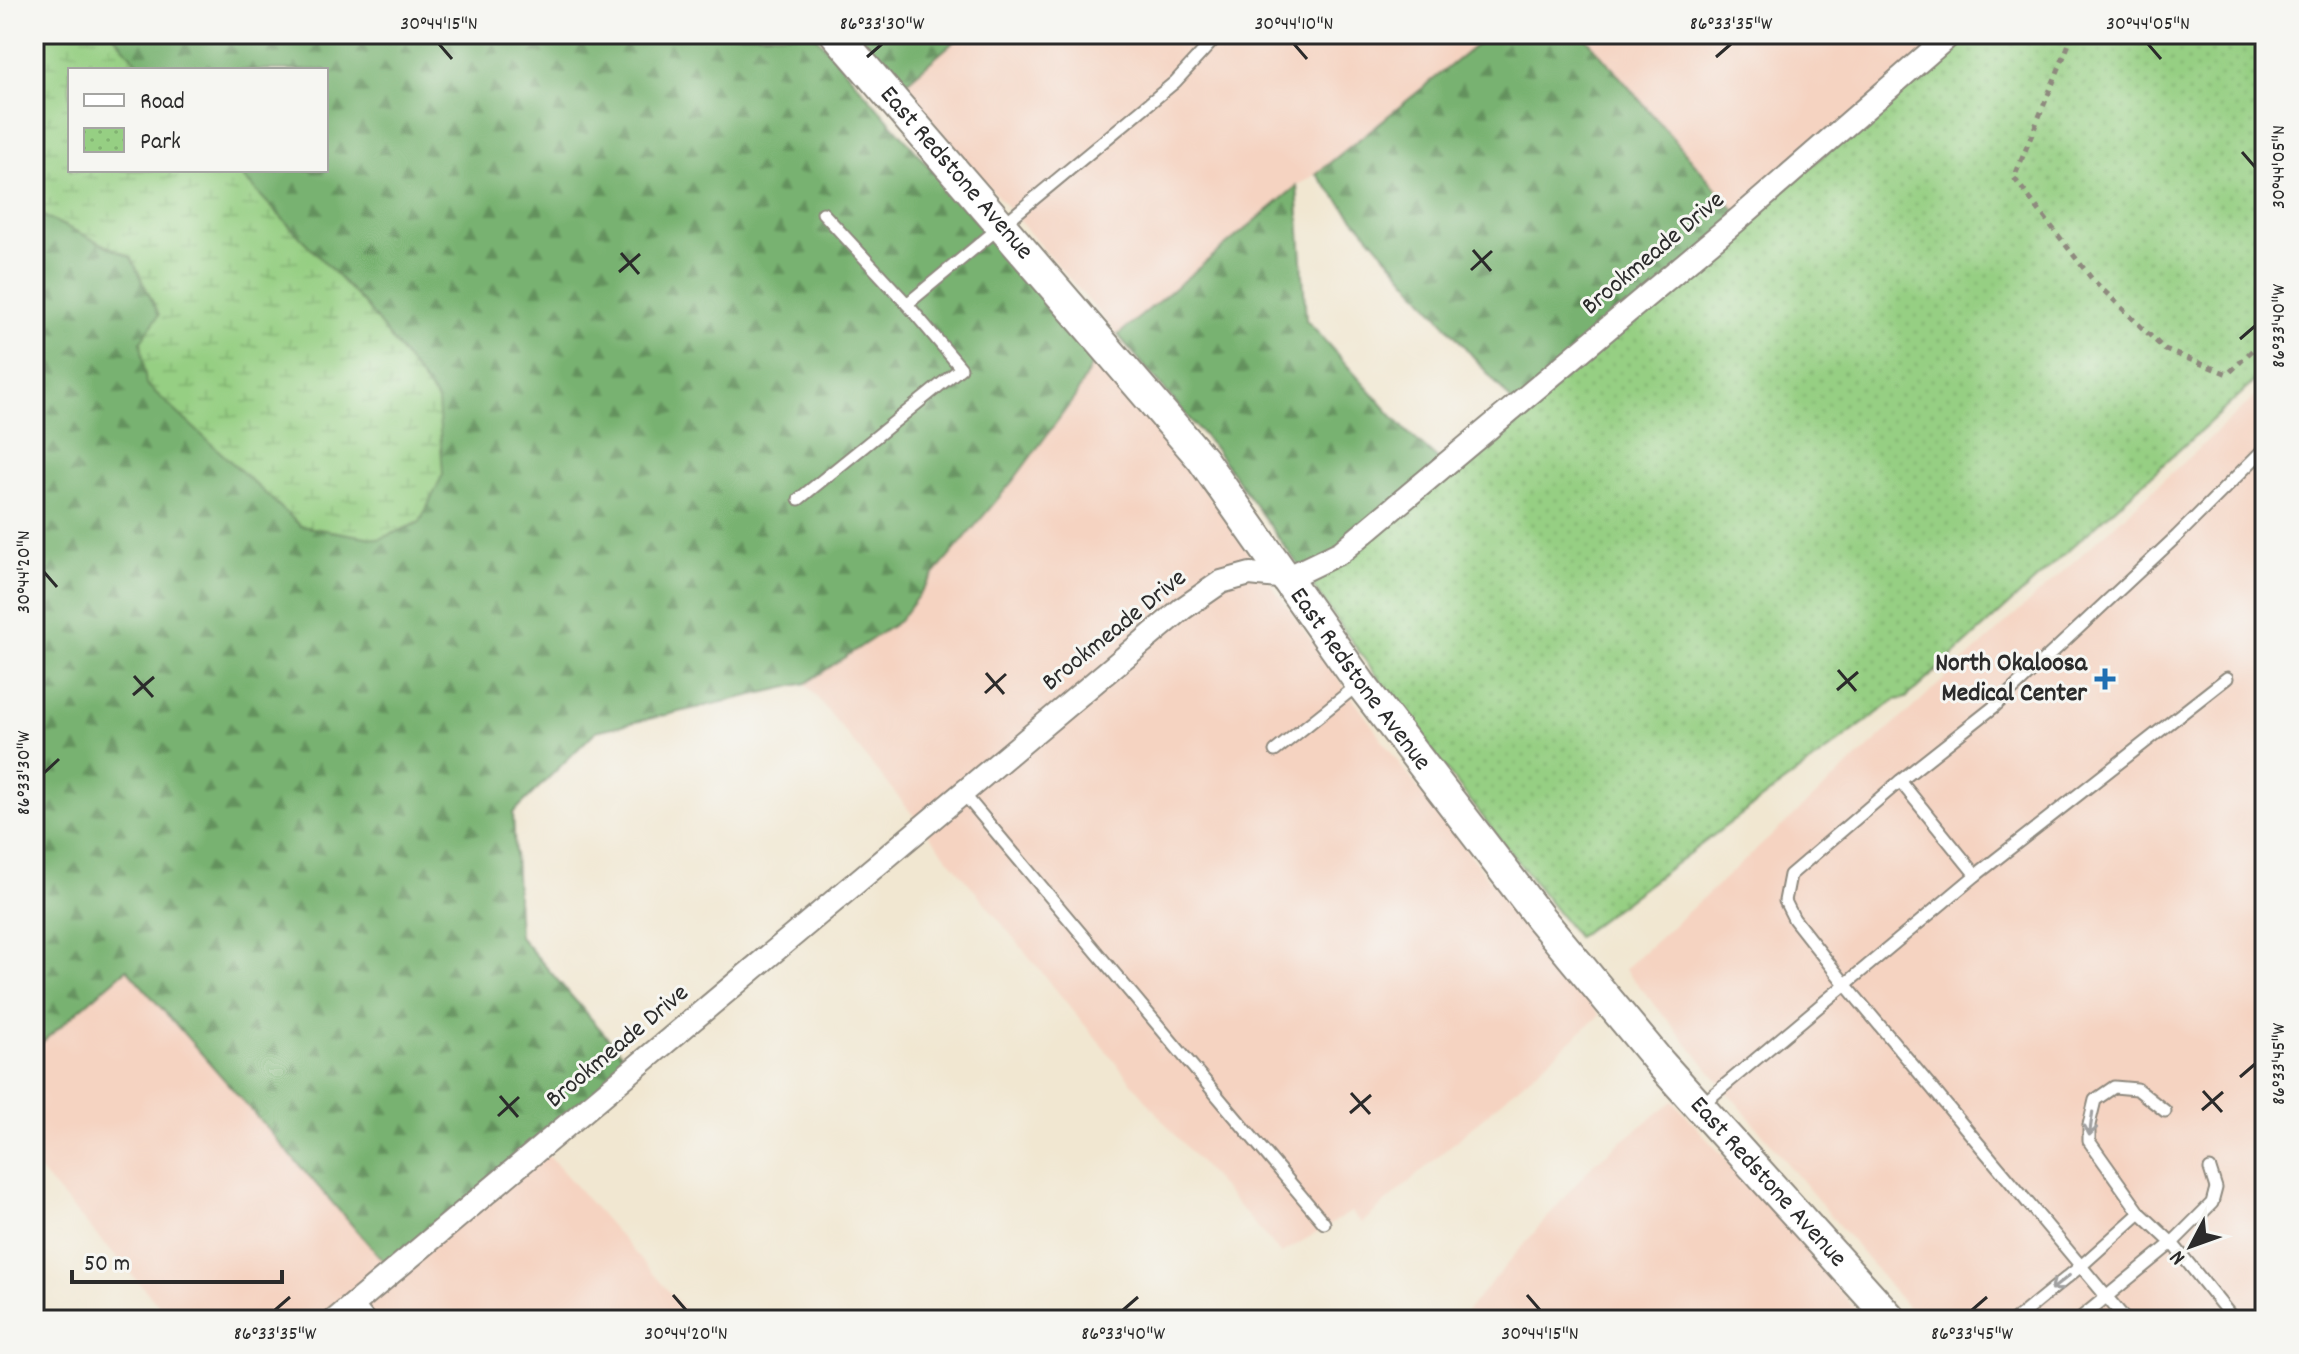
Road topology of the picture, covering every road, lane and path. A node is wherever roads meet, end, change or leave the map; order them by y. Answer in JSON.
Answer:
{"nodes":[{"id":1,"x":836,"y":34,"type":"edge"},
{"id":2,"x":1219,"y":34,"type":"edge"},
{"id":3,"x":1951,"y":34,"type":"edge"},
{"id":4,"x":2073,"y":34,"type":"edge"},
{"id":5,"x":823,"y":213,"type":"dead end"},
{"id":6,"x":1001,"y":225,"type":"junction"},
{"id":7,"x":907,"y":304,"type":"junction"},
{"id":8,"x":2265,"y":338,"type":"edge"},
{"id":9,"x":2265,"y":448,"type":"edge"},
{"id":10,"x":799,"y":499,"type":"dead end"},
{"id":11,"x":1287,"y":578,"type":"junction"},
{"id":12,"x":2227,"y":678,"type":"dead end"},
{"id":13,"x":1360,"y":683,"type":"junction"},
{"id":14,"x":1275,"y":751,"type":"dead end"},
{"id":15,"x":1900,"y":781,"type":"junction"},
{"id":16,"x":963,"y":793,"type":"junction"},
{"id":17,"x":1976,"y":875,"type":"junction"},
{"id":18,"x":1845,"y":984,"type":"junction"},
{"id":19,"x":1699,"y":1106,"type":"junction"},
{"id":20,"x":2165,"y":1111,"type":"dead end"},
{"id":21,"x":2210,"y":1169,"type":"dead end"},
{"id":22,"x":2140,"y":1213,"type":"junction"},
{"id":23,"x":1324,"y":1223,"type":"dead end"},
{"id":24,"x":2172,"y":1243,"type":"junction"},
{"id":25,"x":2081,"y":1266,"type":"junction"},
{"id":26,"x":2105,"y":1296,"type":"junction"},
{"id":27,"x":363,"y":1311,"type":"edge"},
{"id":28,"x":335,"y":1320,"type":"edge"},
{"id":29,"x":1892,"y":1320,"type":"edge"},
{"id":30,"x":2015,"y":1320,"type":"edge"},
{"id":31,"x":2078,"y":1320,"type":"edge"},
{"id":32,"x":2126,"y":1320,"type":"edge"},
{"id":33,"x":2234,"y":1320,"type":"edge"}],
"edges":[{"from":1,"to":6,"type":"street","name":"East Redstone Avenue"},
{"from":2,"to":6,"type":"lane"},
{"from":3,"to":11,"type":"street","name":"Brookmeade Drive"},
{"from":4,"to":8,"type":"path"},
{"from":5,"to":7,"type":"lane"},
{"from":6,"to":7,"type":"lane"},
{"from":6,"to":11,"type":"street","name":"East Redstone Avenue"},
{"from":7,"to":10,"type":"lane"},
{"from":9,"to":15,"type":"lane"},
{"from":11,"to":13,"type":"street","name":"East Redstone Avenue"},
{"from":11,"to":16,"type":"street","name":"Brookmeade Drive"},
{"from":12,"to":17,"type":"lane"},
{"from":13,"to":14,"type":"lane"},
{"from":13,"to":19,"type":"street","name":"East Redstone Avenue"},
{"from":15,"to":17,"type":"lane"},
{"from":15,"to":18,"type":"lane"},
{"from":16,"to":23,"type":"lane"},
{"from":16,"to":27,"type":"street","name":"Brookmeade Drive"},
{"from":17,"to":18,"type":"lane"},
{"from":18,"to":19,"type":"lane"},
{"from":18,"to":25,"type":"lane"},
{"from":19,"to":29,"type":"street","name":"East Redstone Avenue"},
{"from":20,"to":22,"type":"lane","one_way":true},
{"from":21,"to":24,"type":"lane"},
{"from":22,"to":24,"type":"lane"},
{"from":22,"to":25,"type":"lane"},
{"from":24,"to":26,"type":"lane"},
{"from":24,"to":33,"type":"lane"},
{"from":25,"to":26,"type":"lane"},
{"from":25,"to":30,"type":"lane","one_way":true},
{"from":26,"to":31,"type":"lane"},
{"from":26,"to":32,"type":"lane"},
{"from":27,"to":28,"type":"street","name":"Brookmeade Drive"}]}
